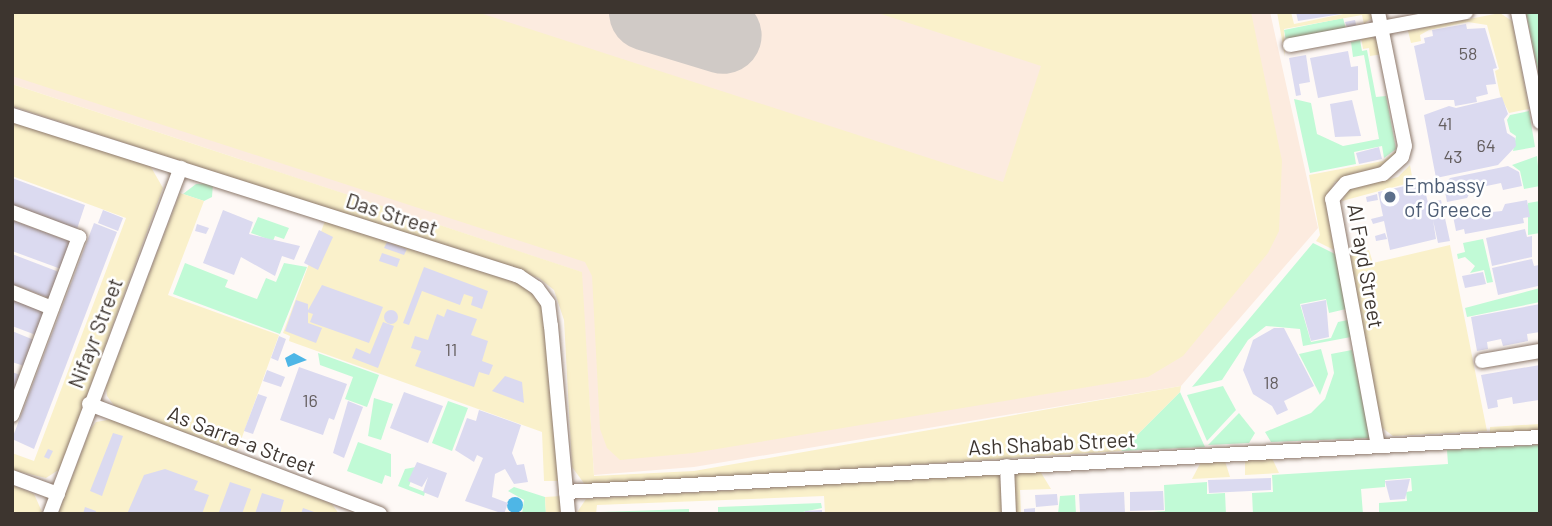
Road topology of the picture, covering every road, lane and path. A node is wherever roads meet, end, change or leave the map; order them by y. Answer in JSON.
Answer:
{"nodes":[{"id":1,"x":1378,"y":12,"type":"edge"},
{"id":2,"x":1466,"y":12,"type":"edge"},
{"id":3,"x":1518,"y":12,"type":"edge"},
{"id":4,"x":1381,"y":28,"type":"junction"},
{"id":5,"x":1290,"y":45,"type":"dead end"},
{"id":6,"x":12,"y":115,"type":"edge"},
{"id":7,"x":1540,"y":122,"type":"edge"},
{"id":8,"x":181,"y":169,"type":"junction"},
{"id":9,"x":12,"y":212,"type":"edge"},
{"id":10,"x":12,"y":292,"type":"edge"},
{"id":11,"x":52,"y":308,"type":"junction"},
{"id":12,"x":1540,"y":351,"type":"edge"},
{"id":13,"x":1482,"y":361,"type":"dead end"},
{"id":14,"x":12,"y":369,"type":"edge"},
{"id":15,"x":27,"y":375,"type":"junction"},
{"id":16,"x":89,"y":404,"type":"junction"},
{"id":17,"x":12,"y":415,"type":"edge"},
{"id":18,"x":1540,"y":437,"type":"edge"},
{"id":19,"x":1378,"y":446,"type":"junction"},
{"id":20,"x":1007,"y":466,"type":"junction"},
{"id":21,"x":12,"y":477,"type":"edge"},
{"id":22,"x":566,"y":492,"type":"junction"},
{"id":23,"x":58,"y":494,"type":"junction"},
{"id":24,"x":357,"y":510,"type":"edge"},
{"id":25,"x":50,"y":514,"type":"edge"},
{"id":26,"x":380,"y":514,"type":"edge"},
{"id":27,"x":568,"y":514,"type":"edge"},
{"id":28,"x":1009,"y":514,"type":"edge"}],
"edges":[{"from":1,"to":4,"type":"street","name":"Al Fayd Street"},
{"from":2,"to":4,"type":"street"},
{"from":3,"to":7,"type":"street"},
{"from":4,"to":5,"type":"street"},
{"from":4,"to":19,"type":"street","name":"Al Fayd Street"},
{"from":6,"to":8,"type":"street","name":"Das Street"},
{"from":8,"to":16,"type":"street","name":"Nifayr Street"},
{"from":8,"to":22,"type":"street","name":"Das Street"},
{"from":9,"to":11,"type":"street"},
{"from":10,"to":11,"type":"street"},
{"from":11,"to":15,"type":"street"},
{"from":12,"to":13,"type":"street"},
{"from":14,"to":15,"type":"street"},
{"from":15,"to":17,"type":"street"},
{"from":16,"to":23,"type":"street","name":"Nifayr Street"},
{"from":16,"to":24,"type":"street","name":"As Sarra-a Street"},
{"from":18,"to":19,"type":"street","name":"Ash Shabab Street"},
{"from":19,"to":20,"type":"street","name":"Ash Shabab Street"},
{"from":20,"to":22,"type":"street","name":"Ash Shabab Street"},
{"from":20,"to":28,"type":"street"},
{"from":21,"to":23,"type":"street"},
{"from":22,"to":27,"type":"street","name":"Das Street"},
{"from":23,"to":25,"type":"street","name":"Nifayr Street"},
{"from":24,"to":26,"type":"street","name":"As Sarra-a Street"}]}
